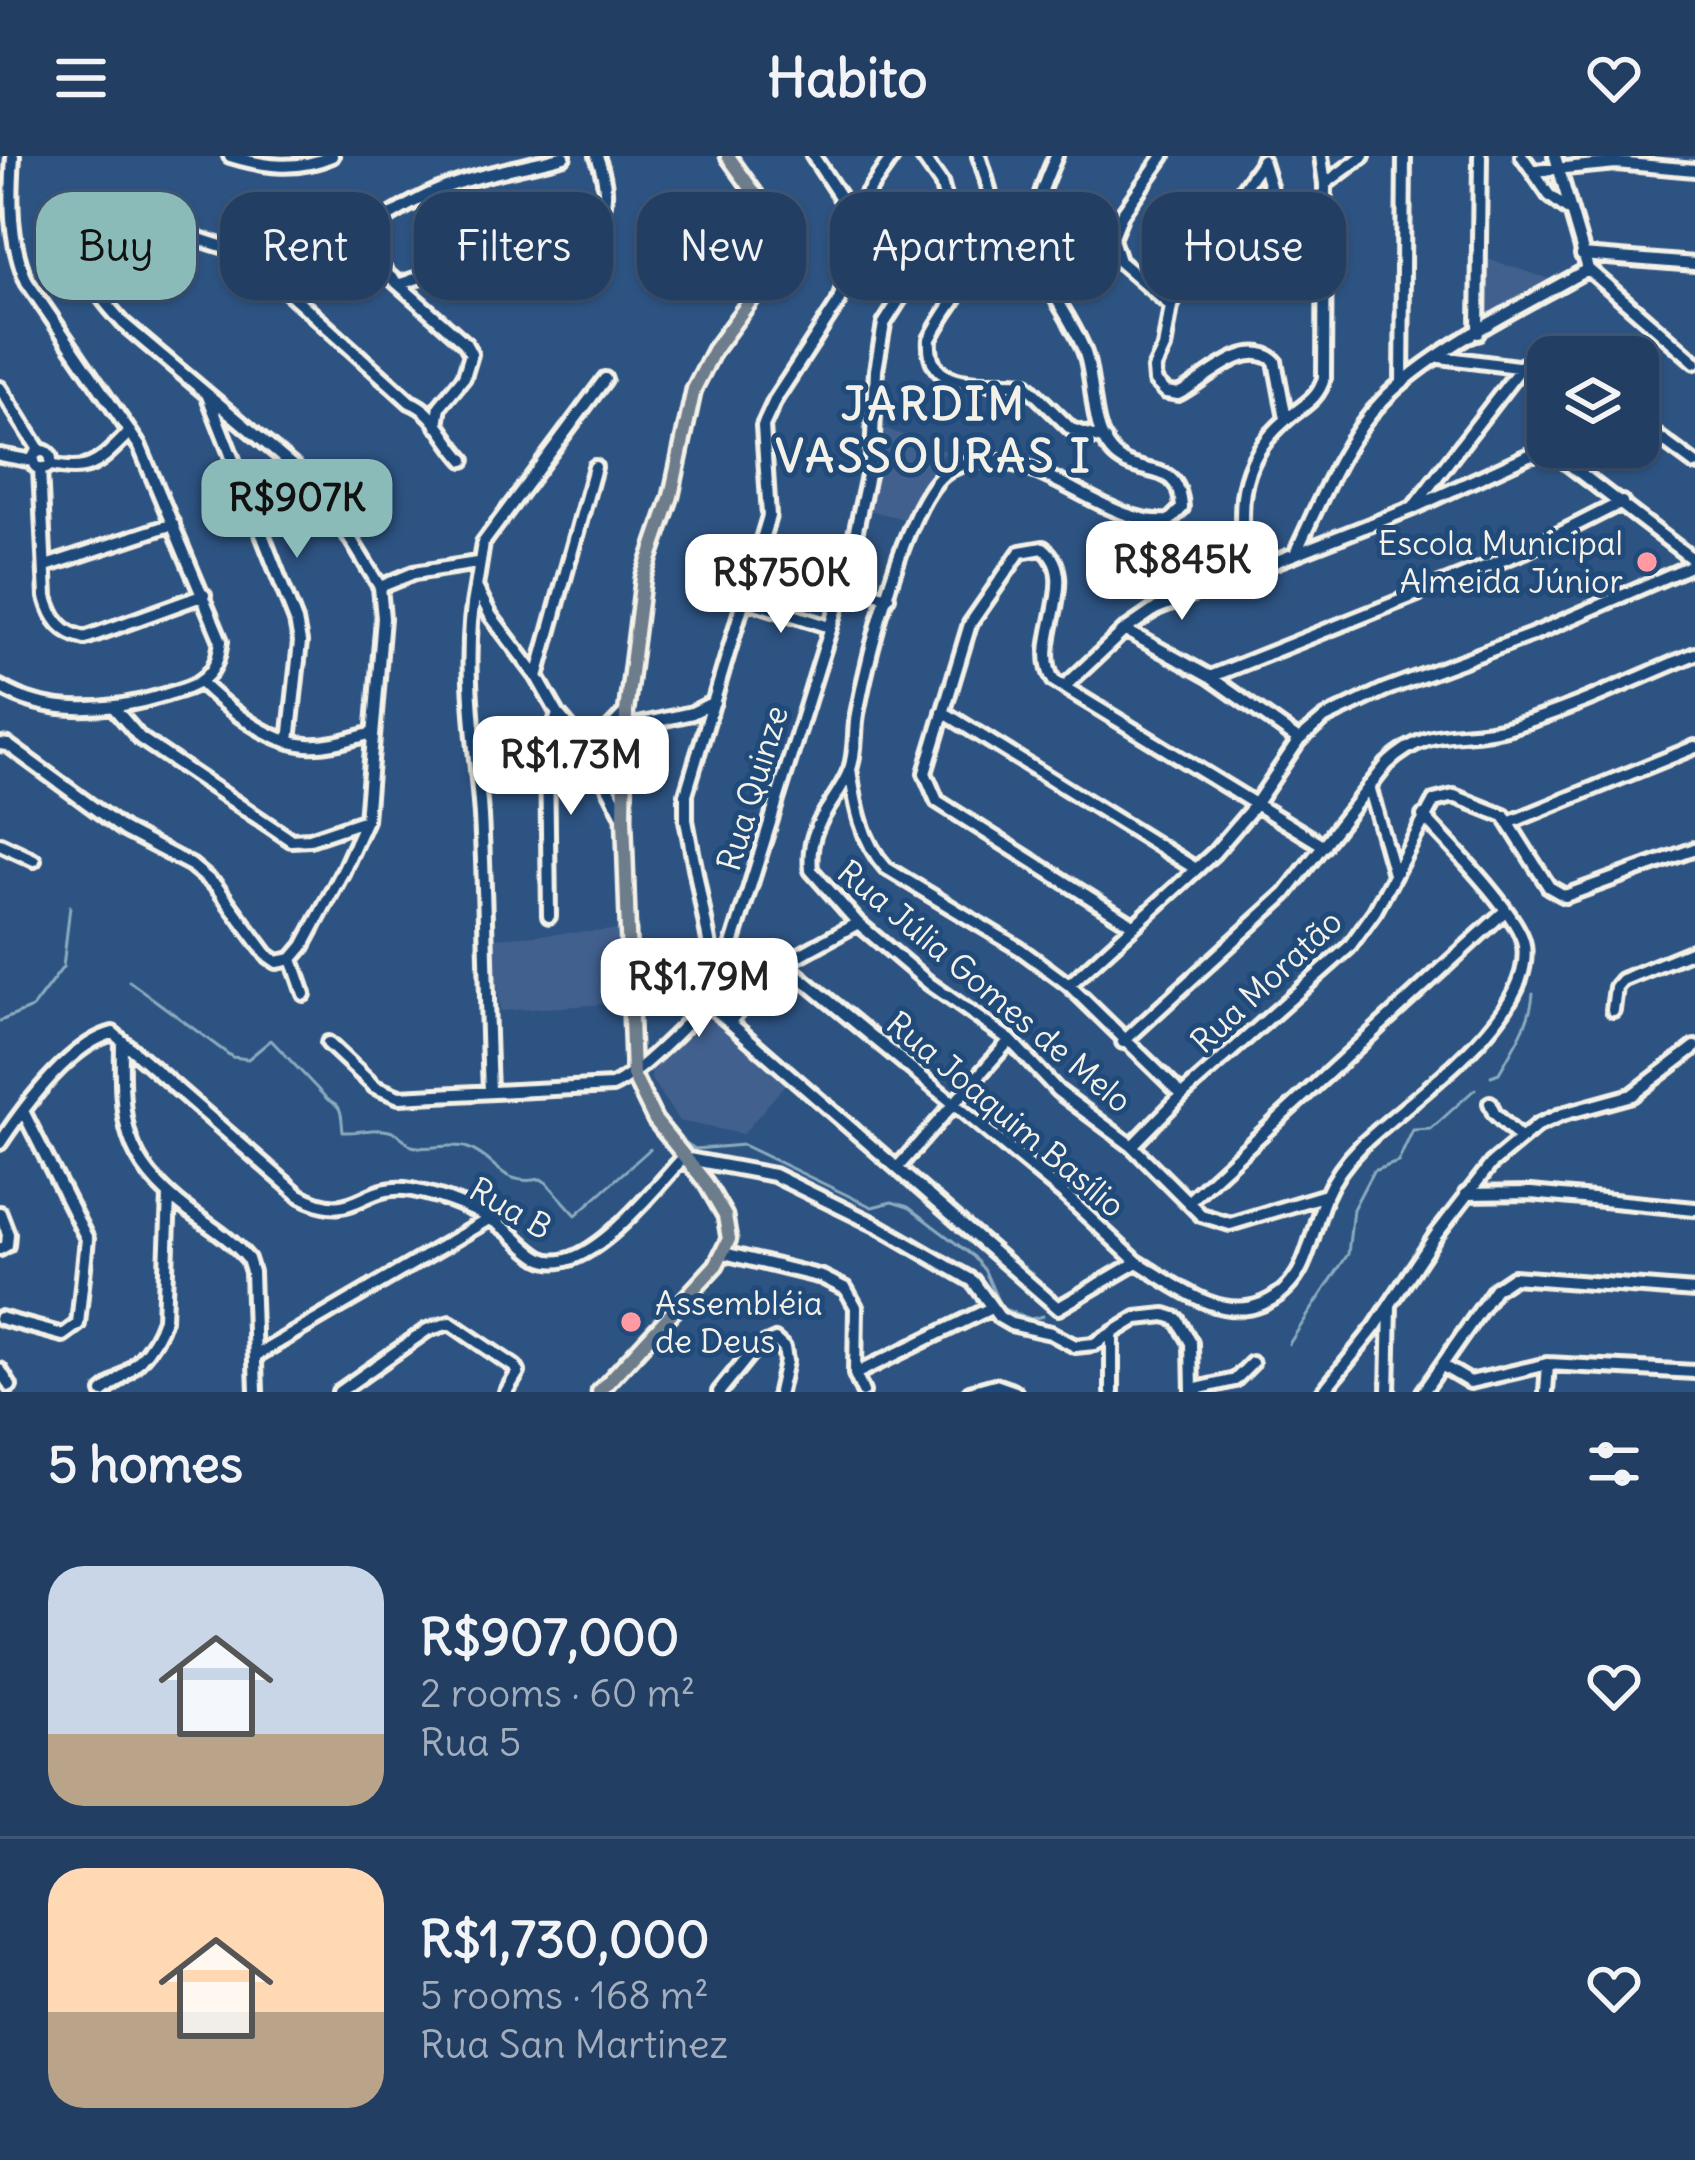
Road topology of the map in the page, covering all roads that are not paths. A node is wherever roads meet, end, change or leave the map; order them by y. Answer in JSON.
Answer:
{"nodes":[{"id":1,"x":13,"y":156,"type":"edge"},
{"id":2,"x":230,"y":156,"type":"edge"},
{"id":3,"x":332,"y":156,"type":"edge"},
{"id":4,"x":564,"y":156,"type":"edge"},
{"id":5,"x":597,"y":156,"type":"edge"},
{"id":6,"x":728,"y":156,"type":"edge"},
{"id":7,"x":813,"y":156,"type":"edge"},
{"id":8,"x":893,"y":156,"type":"edge"},
{"id":9,"x":922,"y":156,"type":"edge"},
{"id":10,"x":979,"y":156,"type":"edge"},
{"id":11,"x":1056,"y":156,"type":"edge"},
{"id":12,"x":1163,"y":156,"type":"edge"},
{"id":13,"x":1321,"y":156,"type":"edge"},
{"id":14,"x":1364,"y":156,"type":"edge"},
{"id":15,"x":1403,"y":156,"type":"edge"},
{"id":16,"x":1480,"y":156,"type":"edge"},
{"id":17,"x":1522,"y":156,"type":"edge"},
{"id":18,"x":1693,"y":156,"type":"edge"},
{"id":19,"x":1262,"y":159,"type":"edge"},
{"id":20,"x":1616,"y":160,"type":"edge"},
{"id":21,"x":1556,"y":161,"type":"edge"},
{"id":22,"x":1689,"y":169,"type":"edge"},
{"id":23,"x":1534,"y":171,"type":"junction"},
{"id":24,"x":1324,"y":184,"type":"junction"},
{"id":25,"x":837,"y":192,"type":"edge"},
{"id":26,"x":868,"y":192,"type":"edge"},
{"id":27,"x":1272,"y":192,"type":"edge"},
{"id":28,"x":1570,"y":211,"type":"junction"},
{"id":29,"x":390,"y":219,"type":"edge"},
{"id":30,"x":220,"y":245,"type":"edge"},
{"id":31,"x":1582,"y":255,"type":"junction"},
{"id":32,"x":1695,"y":264,"type":"edge"},
{"id":33,"x":1588,"y":269,"type":"junction"},
{"id":34,"x":390,"y":274,"type":"edge"},
{"id":35,"x":400,"y":284,"type":"junction"},
{"id":36,"x":296,"y":300,"type":"edge"},
{"id":37,"x":839,"y":300,"type":"edge"},
{"id":38,"x":1171,"y":305,"type":"junction"},
{"id":39,"x":1478,"y":333,"type":"junction"},
{"id":40,"x":1440,"y":357,"type":"junction"},
{"id":41,"x":1695,"y":362,"type":"edge"},
{"id":42,"x":1523,"y":365,"type":"junction"},
{"id":43,"x":1527,"y":366,"type":"edge"},
{"id":44,"x":605,"y":379,"type":"dead end"},
{"id":45,"x":1402,"y":382,"type":"junction"},
{"id":46,"x":0,"y":388,"type":"edge"},
{"id":47,"x":207,"y":393,"type":"junction"},
{"id":48,"x":1286,"y":419,"type":"junction"},
{"id":49,"x":437,"y":426,"type":"junction"},
{"id":50,"x":130,"y":432,"type":"junction"},
{"id":51,"x":1659,"y":437,"type":"edge"},
{"id":52,"x":1105,"y":440,"type":"junction"},
{"id":53,"x":0,"y":455,"type":"edge"},
{"id":54,"x":464,"y":460,"type":"dead end"},
{"id":55,"x":41,"y":461,"type":"junction"},
{"id":56,"x":1695,"y":464,"type":"edge"},
{"id":57,"x":596,"y":467,"type":"dead end"},
{"id":58,"x":1440,"y":471,"type":"junction"},
{"id":59,"x":1452,"y":491,"type":"junction"},
{"id":60,"x":1622,"y":502,"type":"junction"},
{"id":61,"x":1413,"y":508,"type":"junction"},
{"id":62,"x":173,"y":524,"type":"junction"},
{"id":63,"x":1295,"y":554,"type":"junction"},
{"id":64,"x":477,"y":563,"type":"junction"},
{"id":65,"x":1695,"y":563,"type":"edge"},
{"id":66,"x":46,"y":566,"type":"junction"},
{"id":67,"x":1247,"y":573,"type":"junction"},
{"id":68,"x":844,"y":584,"type":"junction"},
{"id":69,"x":380,"y":587,"type":"junction"},
{"id":70,"x":476,"y":587,"type":"junction"},
{"id":71,"x":204,"y":596,"type":"junction"},
{"id":72,"x":888,"y":597,"type":"junction"},
{"id":73,"x":746,"y":600,"type":"junction"},
{"id":74,"x":830,"y":627,"type":"junction"},
{"id":75,"x":1126,"y":630,"type":"junction"},
{"id":76,"x":1695,"y":654,"type":"edge"},
{"id":77,"x":537,"y":676,"type":"junction"},
{"id":78,"x":1210,"y":677,"type":"junction"},
{"id":79,"x":200,"y":682,"type":"junction"},
{"id":80,"x":1064,"y":686,"type":"junction"},
{"id":81,"x":0,"y":687,"type":"edge"},
{"id":82,"x":715,"y":702,"type":"junction"},
{"id":83,"x":115,"y":709,"type":"junction"},
{"id":84,"x":626,"y":712,"type":"junction"},
{"id":85,"x":692,"y":712,"type":"junction"},
{"id":86,"x":943,"y":712,"type":"junction"},
{"id":87,"x":558,"y":714,"type":"junction"},
{"id":88,"x":708,"y":726,"type":"junction"},
{"id":89,"x":626,"y":728,"type":"junction"},
{"id":90,"x":374,"y":733,"type":"junction"},
{"id":91,"x":1299,"y":740,"type":"junction"},
{"id":92,"x":289,"y":741,"type":"junction"},
{"id":93,"x":0,"y":744,"type":"edge"},
{"id":94,"x":1695,"y":748,"type":"edge"},
{"id":95,"x":589,"y":750,"type":"junction"},
{"id":96,"x":850,"y":769,"type":"junction"},
{"id":97,"x":1369,"y":787,"type":"junction"},
{"id":98,"x":1256,"y":805,"type":"junction"},
{"id":99,"x":1423,"y":816,"type":"junction"},
{"id":100,"x":624,"y":818,"type":"junction"},
{"id":101,"x":365,"y":820,"type":"junction"},
{"id":102,"x":1511,"y":822,"type":"junction"},
{"id":103,"x":0,"y":844,"type":"edge"},
{"id":104,"x":1324,"y":846,"type":"junction"},
{"id":105,"x":1695,"y":849,"type":"edge"},
{"id":106,"x":34,"y":860,"type":"dead end"},
{"id":107,"x":1196,"y":869,"type":"junction"},
{"id":108,"x":1394,"y":874,"type":"junction"},
{"id":109,"x":1504,"y":911,"type":"junction"},
{"id":110,"x":549,"y":916,"type":"dead end"},
{"id":111,"x":858,"y":923,"type":"junction"},
{"id":112,"x":1133,"y":925,"type":"junction"},
{"id":113,"x":707,"y":932,"type":"junction"},
{"id":114,"x":731,"y":948,"type":"junction"},
{"id":115,"x":1695,"y":950,"type":"edge"},
{"id":116,"x":292,"y":959,"type":"junction"},
{"id":117,"x":783,"y":963,"type":"junction"},
{"id":118,"x":715,"y":973,"type":"junction"},
{"id":119,"x":1069,"y":986,"type":"junction"},
{"id":120,"x":304,"y":994,"type":"dead end"},
{"id":121,"x":704,"y":1001,"type":"junction"},
{"id":122,"x":1612,"y":1010,"type":"dead end"},
{"id":123,"x":730,"y":1022,"type":"junction"},
{"id":124,"x":1010,"y":1040,"type":"junction"},
{"id":125,"x":122,"y":1041,"type":"junction"},
{"id":126,"x":1123,"y":1042,"type":"junction"},
{"id":127,"x":328,"y":1043,"type":"dead end"},
{"id":128,"x":1695,"y":1047,"type":"edge"},
{"id":129,"x":633,"y":1075,"type":"junction"},
{"id":130,"x":490,"y":1090,"type":"junction"},
{"id":131,"x":1182,"y":1095,"type":"junction"},
{"id":132,"x":1490,"y":1103,"type":"dead end"},
{"id":133,"x":956,"y":1105,"type":"junction"},
{"id":134,"x":24,"y":1113,"type":"junction"},
{"id":135,"x":1520,"y":1138,"type":"junction"},
{"id":136,"x":0,"y":1144,"type":"edge"},
{"id":137,"x":1132,"y":1146,"type":"junction"},
{"id":138,"x":683,"y":1158,"type":"junction"},
{"id":139,"x":898,"y":1167,"type":"junction"},
{"id":140,"x":1466,"y":1194,"type":"junction"},
{"id":141,"x":169,"y":1196,"type":"junction"},
{"id":142,"x":1326,"y":1196,"type":"junction"},
{"id":143,"x":1190,"y":1200,"type":"junction"},
{"id":144,"x":1694,"y":1207,"type":"edge"},
{"id":145,"x":0,"y":1213,"type":"edge"},
{"id":146,"x":489,"y":1219,"type":"junction"},
{"id":147,"x":0,"y":1249,"type":"edge"},
{"id":148,"x":724,"y":1253,"type":"junction"},
{"id":149,"x":1136,"y":1262,"type":"junction"},
{"id":150,"x":1695,"y":1292,"type":"edge"},
{"id":151,"x":1390,"y":1305,"type":"junction"},
{"id":152,"x":991,"y":1308,"type":"junction"},
{"id":153,"x":1058,"y":1308,"type":"junction"},
{"id":154,"x":0,"y":1318,"type":"edge"},
{"id":155,"x":1052,"y":1333,"type":"junction"},
{"id":156,"x":1112,"y":1335,"type":"junction"},
{"id":157,"x":256,"y":1356,"type":"junction"},
{"id":158,"x":1252,"y":1363,"type":"dead end"},
{"id":159,"x":1548,"y":1364,"type":"junction"},
{"id":160,"x":1443,"y":1366,"type":"junction"},
{"id":161,"x":0,"y":1370,"type":"edge"},
{"id":162,"x":1695,"y":1372,"type":"edge"},
{"id":163,"x":855,"y":1374,"type":"junction"},
{"id":164,"x":10,"y":1386,"type":"dead end"},
{"id":165,"x":1470,"y":1387,"type":"edge"},
{"id":166,"x":975,"y":1391,"type":"edge"},
{"id":167,"x":1192,"y":1391,"type":"edge"},
{"id":168,"x":103,"y":1392,"type":"edge"},
{"id":169,"x":256,"y":1392,"type":"edge"},
{"id":170,"x":339,"y":1392,"type":"edge"},
{"id":171,"x":506,"y":1392,"type":"edge"},
{"id":172,"x":599,"y":1392,"type":"edge"},
{"id":173,"x":718,"y":1392,"type":"edge"},
{"id":174,"x":779,"y":1392,"type":"edge"},
{"id":175,"x":863,"y":1392,"type":"edge"},
{"id":176,"x":1015,"y":1392,"type":"edge"},
{"id":177,"x":1112,"y":1392,"type":"edge"},
{"id":178,"x":1323,"y":1392,"type":"edge"},
{"id":179,"x":1388,"y":1392,"type":"edge"},
{"id":180,"x":1423,"y":1392,"type":"edge"},
{"id":181,"x":1546,"y":1392,"type":"edge"}],
"edges":[{"from":1,"to":50,"type":"street"},
{"from":2,"to":3,"type":"street"},
{"from":4,"to":29,"type":"street"},
{"from":5,"to":35,"type":"street"},
{"from":6,"to":84,"type":"main road"},
{"from":7,"to":25,"type":"street"},
{"from":8,"to":26,"type":"street"},
{"from":9,"to":68,"type":"street","name":"Rua Quinze"},
{"from":10,"to":52,"type":"street"},
{"from":11,"to":52,"type":"street"},
{"from":12,"to":38,"type":"street"},
{"from":13,"to":24,"type":"street"},
{"from":14,"to":24,"type":"street"},
{"from":15,"to":45,"type":"street"},
{"from":16,"to":39,"type":"street"},
{"from":17,"to":23,"type":"street"},
{"from":18,"to":22,"type":"street"},
{"from":19,"to":27,"type":"street"},
{"from":19,"to":38,"type":"street"},
{"from":20,"to":21,"type":"street"},
{"from":20,"to":22,"type":"street"},
{"from":21,"to":23,"type":"street"},
{"from":21,"to":28,"type":"street"},
{"from":23,"to":28,"type":"street"},
{"from":24,"to":48,"type":"street"},
{"from":28,"to":31,"type":"street"},
{"from":30,"to":47,"type":"street"},
{"from":31,"to":32,"type":"street"},
{"from":31,"to":33,"type":"street"},
{"from":33,"to":39,"type":"street"},
{"from":33,"to":41,"type":"street"},
{"from":34,"to":35,"type":"street"},
{"from":35,"to":49,"type":"street"},
{"from":36,"to":49,"type":"street"},
{"from":37,"to":73,"type":"street"},
{"from":38,"to":48,"type":"street"},
{"from":39,"to":40,"type":"street"},
{"from":40,"to":42,"type":"street"},
{"from":40,"to":45,"type":"street"},
{"from":42,"to":43,"type":"street"},
{"from":42,"to":58,"type":"street"},
{"from":44,"to":64,"type":"street"},
{"from":45,"to":63,"type":"street"},
{"from":46,"to":55,"type":"street"},
{"from":47,"to":69,"type":"street"},
{"from":47,"to":92,"type":"street"},
{"from":48,"to":67,"type":"street"},
{"from":49,"to":54,"type":"street"},
{"from":50,"to":55,"type":"street"},
{"from":50,"to":62,"type":"street"},
{"from":51,"to":56,"type":"street"},
{"from":52,"to":72,"type":"street","name":"Rua Júlia Gomes de Melo"},
{"from":53,"to":55,"type":"street"},
{"from":55,"to":66,"type":"street"},
{"from":57,"to":77,"type":"street"},
{"from":58,"to":59,"type":"street"},
{"from":58,"to":61,"type":"street"},
{"from":59,"to":60,"type":"street"},
{"from":59,"to":61,"type":"street"},
{"from":60,"to":65,"type":"street"},
{"from":60,"to":78,"type":"street"},
{"from":61,"to":63,"type":"street"},
{"from":62,"to":66,"type":"street"},
{"from":62,"to":71,"type":"street"},
{"from":63,"to":67,"type":"street"},
{"from":64,"to":69,"type":"street"},
{"from":64,"to":70,"type":"street"},
{"from":65,"to":91,"type":"street"},
{"from":66,"to":71,"type":"street"},
{"from":67,"to":75,"type":"street"},
{"from":68,"to":72,"type":"street"},
{"from":68,"to":74,"type":"street","name":"Rua Quinze"},
{"from":69,"to":90,"type":"street"},
{"from":70,"to":77,"type":"street"},
{"from":70,"to":130,"type":"street"},
{"from":71,"to":79,"type":"street"},
{"from":72,"to":96,"type":"street","name":"Rua Júlia Gomes de Melo"},
{"from":73,"to":74,"type":"street"},
{"from":73,"to":82,"type":"street"},
{"from":74,"to":114,"type":"street","name":"Rua Quinze"},
{"from":75,"to":78,"type":"street"},
{"from":75,"to":80,"type":"street"},
{"from":76,"to":97,"type":"street"},
{"from":77,"to":87,"type":"street"},
{"from":78,"to":91,"type":"street"},
{"from":79,"to":83,"type":"street"},
{"from":79,"to":92,"type":"street"},
{"from":80,"to":86,"type":"street"},
{"from":80,"to":98,"type":"street"},
{"from":81,"to":83,"type":"street"},
{"from":82,"to":85,"type":"street"},
{"from":82,"to":88,"type":"street"},
{"from":83,"to":101,"type":"street"},
{"from":84,"to":89,"type":"main road"},
{"from":84,"to":95,"type":"street"},
{"from":85,"to":88,"type":"street"},
{"from":85,"to":89,"type":"street"},
{"from":86,"to":107,"type":"street"},
{"from":86,"to":112,"type":"street"},
{"from":87,"to":95,"type":"street"},
{"from":87,"to":110,"type":"street"},
{"from":88,"to":113,"type":"street"},
{"from":89,"to":100,"type":"main road"},
{"from":90,"to":92,"type":"street"},
{"from":90,"to":101,"type":"street"},
{"from":91,"to":98,"type":"street"},
{"from":93,"to":116,"type":"street"},
{"from":94,"to":102,"type":"street"},
{"from":95,"to":100,"type":"street"},
{"from":96,"to":111,"type":"street","name":"Rua Júlia Gomes de Melo"},
{"from":96,"to":119,"type":"street"},
{"from":97,"to":104,"type":"street"},
{"from":97,"to":108,"type":"street"},
{"from":98,"to":104,"type":"street"},
{"from":98,"to":107,"type":"street"},
{"from":99,"to":102,"type":"street"},
{"from":99,"to":108,"type":"street","name":"Rua Moratão"},
{"from":99,"to":109,"type":"street","name":"Rua Joaquim Basílio"},
{"from":100,"to":129,"type":"main road"},
{"from":101,"to":116,"type":"street"},
{"from":102,"to":105,"type":"street"},
{"from":103,"to":106,"type":"street"},
{"from":104,"to":126,"type":"street"},
{"from":107,"to":112,"type":"street"},
{"from":108,"to":131,"type":"street","name":"Rua Moratão"},
{"from":109,"to":142,"type":"street","name":"Rua Joaquim Basílio"},
{"from":109,"to":143,"type":"street"},
{"from":111,"to":117,"type":"street"},
{"from":111,"to":124,"type":"street","name":"Rua Júlia Gomes de Melo"},
{"from":112,"to":119,"type":"street"},
{"from":113,"to":114,"type":"street"},
{"from":113,"to":118,"type":"street"},
{"from":114,"to":118,"type":"street","name":"Rua Quinze"},
{"from":115,"to":122,"type":"street"},
{"from":116,"to":120,"type":"street"},
{"from":117,"to":123,"type":"street"},
{"from":117,"to":133,"type":"street","name":"Rua Joaquim Basílio"},
{"from":118,"to":121,"type":"street","name":"Rua Quinze"},
{"from":119,"to":126,"type":"street"},
{"from":121,"to":123,"type":"street"},
{"from":121,"to":129,"type":"street","name":"Rua Quinze"},
{"from":123,"to":139,"type":"street"},
{"from":124,"to":133,"type":"street"},
{"from":124,"to":137,"type":"street","name":"Rua Júlia Gomes de Melo"},
{"from":125,"to":134,"type":"street"},
{"from":125,"to":141,"type":"street"},
{"from":125,"to":146,"type":"street","name":"Rua B"},
{"from":126,"to":131,"type":"street"},
{"from":127,"to":130,"type":"street"},
{"from":128,"to":135,"type":"street"},
{"from":129,"to":130,"type":"street"},
{"from":129,"to":138,"type":"main road"},
{"from":131,"to":137,"type":"street","name":"Rua Moratão"},
{"from":132,"to":135,"type":"street"},
{"from":133,"to":139,"type":"street"},
{"from":133,"to":149,"type":"street","name":"Rua Joaquim Basílio"},
{"from":134,"to":136,"type":"street"},
{"from":134,"to":154,"type":"street"},
{"from":135,"to":140,"type":"street"},
{"from":137,"to":143,"type":"street","name":"Rua Júlia Gomes de Melo"},
{"from":138,"to":146,"type":"street","name":"Rua B"},
{"from":138,"to":148,"type":"main road"},
{"from":138,"to":152,"type":"street"},
{"from":139,"to":153,"type":"street"},
{"from":140,"to":144,"type":"street"},
{"from":140,"to":151,"type":"street"},
{"from":141,"to":157,"type":"street"},
{"from":141,"to":168,"type":"street"},
{"from":142,"to":143,"type":"street","name":"Rua Júlia Gomes de Melo"},
{"from":142,"to":149,"type":"street","name":"Rua Joaquim Basílio"},
{"from":145,"to":147,"type":"street"},
{"from":146,"to":157,"type":"street"},
{"from":148,"to":163,"type":"street"},
{"from":148,"to":172,"type":"main road"},
{"from":149,"to":153,"type":"street","name":"Rua Joaquim Basílio"},
{"from":150,"to":160,"type":"street"},
{"from":151,"to":178,"type":"street"},
{"from":151,"to":179,"type":"street"},
{"from":152,"to":155,"type":"street"},
{"from":152,"to":163,"type":"street"},
{"from":153,"to":155,"type":"street"},
{"from":155,"to":156,"type":"street"},
{"from":156,"to":167,"type":"street"},
{"from":156,"to":177,"type":"street"},
{"from":157,"to":169,"type":"street"},
{"from":158,"to":167,"type":"street"},
{"from":159,"to":162,"type":"street"},
{"from":159,"to":165,"type":"street"},
{"from":159,"to":181,"type":"street"},
{"from":160,"to":165,"type":"street"},
{"from":160,"to":180,"type":"street"},
{"from":161,"to":164,"type":"street"},
{"from":163,"to":175,"type":"street"},
{"from":166,"to":176,"type":"street"},
{"from":170,"to":171,"type":"street"},
{"from":173,"to":174,"type":"street"}]}
